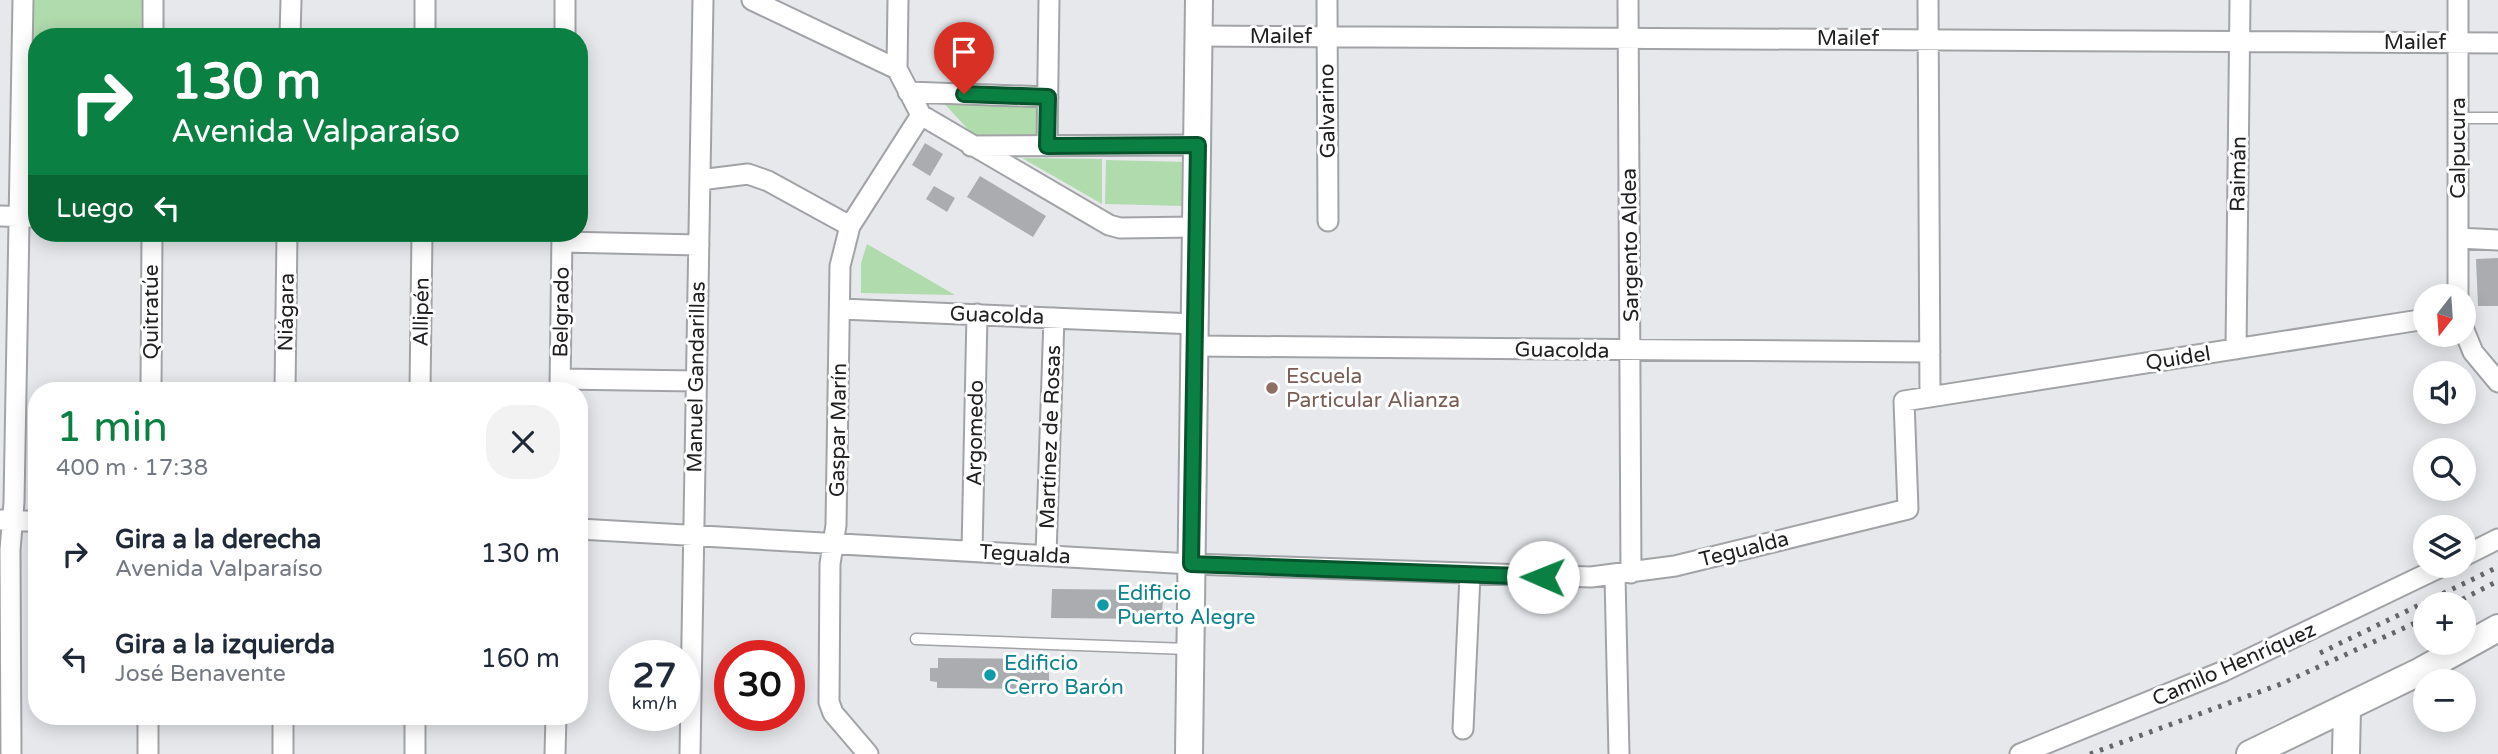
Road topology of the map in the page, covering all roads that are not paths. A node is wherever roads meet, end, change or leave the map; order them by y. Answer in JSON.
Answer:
{"nodes":[{"id":1,"x":23,"y":0,"type":"edge"},
{"id":2,"x":153,"y":0,"type":"edge"},
{"id":3,"x":290,"y":0,"type":"edge"},
{"id":4,"x":425,"y":0,"type":"edge"},
{"id":5,"x":565,"y":0,"type":"edge"},
{"id":6,"x":704,"y":0,"type":"edge"},
{"id":7,"x":752,"y":0,"type":"edge"},
{"id":8,"x":898,"y":0,"type":"edge"},
{"id":9,"x":1049,"y":0,"type":"edge"},
{"id":10,"x":1199,"y":0,"type":"edge"},
{"id":11,"x":1326,"y":0,"type":"edge"},
{"id":12,"x":1628,"y":0,"type":"edge"},
{"id":13,"x":1928,"y":0,"type":"edge"},
{"id":14,"x":2240,"y":0,"type":"edge"},
{"id":15,"x":2458,"y":0,"type":"edge"},
{"id":16,"x":153,"y":28,"type":"edge"},
{"id":17,"x":290,"y":28,"type":"edge"},
{"id":18,"x":425,"y":28,"type":"edge"},
{"id":19,"x":565,"y":28,"type":"edge"},
{"id":20,"x":1198,"y":36,"type":"junction"},
{"id":21,"x":1327,"y":36,"type":"junction"},
{"id":22,"x":1628,"y":38,"type":"junction"},
{"id":23,"x":1929,"y":38,"type":"junction"},
{"id":24,"x":2239,"y":41,"type":"junction"},
{"id":25,"x":2458,"y":42,"type":"junction"},
{"id":26,"x":2498,"y":43,"type":"edge"},
{"id":27,"x":897,"y":69,"type":"junction"},
{"id":28,"x":908,"y":92,"type":"junction"},
{"id":29,"x":1048,"y":97,"type":"junction"},
{"id":30,"x":920,"y":114,"type":"junction"},
{"id":31,"x":2458,"y":118,"type":"junction"},
{"id":32,"x":2498,"y":118,"type":"edge"},
{"id":33,"x":1198,"y":145,"type":"junction"},
{"id":34,"x":970,"y":146,"type":"junction"},
{"id":35,"x":1047,"y":146,"type":"junction"},
{"id":36,"x":700,"y":180,"type":"junction"},
{"id":37,"x":19,"y":216,"type":"edge"},
{"id":38,"x":1328,"y":221,"type":"dead end"},
{"id":39,"x":850,"y":226,"type":"junction"},
{"id":40,"x":1196,"y":227,"type":"junction"},
{"id":41,"x":2458,"y":238,"type":"junction"},
{"id":42,"x":588,"y":239,"type":"edge"},
{"id":43,"x":2498,"y":240,"type":"edge"},
{"id":44,"x":152,"y":242,"type":"edge"},
{"id":45,"x":287,"y":242,"type":"edge"},
{"id":46,"x":422,"y":242,"type":"edge"},
{"id":47,"x":562,"y":242,"type":"edge"},
{"id":48,"x":699,"y":245,"type":"junction"},
{"id":49,"x":2458,"y":284,"type":"edge"},
{"id":50,"x":841,"y":309,"type":"junction"},
{"id":51,"x":977,"y":314,"type":"junction"},
{"id":52,"x":1054,"y":318,"type":"junction"},
{"id":53,"x":2413,"y":321,"type":"edge"},
{"id":54,"x":1195,"y":335,"type":"junction"},
{"id":55,"x":2471,"y":347,"type":"edge"},
{"id":56,"x":2236,"y":349,"type":"junction"},
{"id":57,"x":1631,"y":350,"type":"junction"},
{"id":58,"x":1930,"y":352,"type":"junction"},
{"id":59,"x":696,"y":381,"type":"junction"},
{"id":60,"x":150,"y":382,"type":"edge"},
{"id":61,"x":285,"y":382,"type":"edge"},
{"id":62,"x":420,"y":382,"type":"edge"},
{"id":63,"x":560,"y":382,"type":"edge"},
{"id":64,"x":2498,"y":382,"type":"edge"},
{"id":65,"x":588,"y":384,"type":"edge"},
{"id":66,"x":1930,"y":397,"type":"junction"},
{"id":67,"x":1903,"y":401,"type":"joint"},
{"id":68,"x":6,"y":520,"type":"edge"},
{"id":69,"x":28,"y":521,"type":"edge"},
{"id":70,"x":588,"y":529,"type":"edge"},
{"id":71,"x":694,"y":535,"type":"junction"},
{"id":72,"x":2498,"y":539,"type":"edge"},
{"id":73,"x":833,"y":543,"type":"junction"},
{"id":74,"x":2476,"y":550,"type":"edge"},
{"id":75,"x":972,"y":551,"type":"junction"},
{"id":76,"x":1046,"y":555,"type":"junction"},
{"id":77,"x":1191,"y":564,"type":"junction"},
{"id":78,"x":1470,"y":575,"type":"junction"},
{"id":79,"x":1623,"y":575,"type":"junction"},
{"id":80,"x":2418,"y":578,"type":"edge"},
{"id":81,"x":2498,"y":628,"type":"edge"},
{"id":82,"x":916,"y":639,"type":"dead end"},
{"id":83,"x":1190,"y":649,"type":"junction"},
{"id":84,"x":2347,"y":708,"type":"junction"},
{"id":85,"x":148,"y":725,"type":"edge"},
{"id":86,"x":283,"y":725,"type":"edge"},
{"id":87,"x":415,"y":725,"type":"edge"},
{"id":88,"x":556,"y":725,"type":"edge"},
{"id":89,"x":1463,"y":729,"type":"dead end"},
{"id":90,"x":11,"y":754,"type":"edge"},
{"id":91,"x":148,"y":754,"type":"edge"},
{"id":92,"x":283,"y":754,"type":"edge"},
{"id":93,"x":415,"y":754,"type":"edge"},
{"id":94,"x":555,"y":754,"type":"edge"},
{"id":95,"x":690,"y":754,"type":"edge"},
{"id":96,"x":868,"y":754,"type":"edge"},
{"id":97,"x":1189,"y":754,"type":"edge"},
{"id":98,"x":1619,"y":754,"type":"edge"},
{"id":99,"x":2020,"y":754,"type":"edge"},
{"id":100,"x":2250,"y":754,"type":"edge"},
{"id":101,"x":2346,"y":754,"type":"edge"}],
"edges":[{"from":1,"to":37,"type":"street"},
{"from":2,"to":16,"type":"street"},
{"from":3,"to":17,"type":"street"},
{"from":4,"to":18,"type":"street"},
{"from":5,"to":19,"type":"street"},
{"from":6,"to":36,"type":"street","name":"Manuel Gandarillas"},
{"from":7,"to":27,"type":"street"},
{"from":8,"to":27,"type":"street"},
{"from":9,"to":29,"type":"street"},
{"from":10,"to":20,"type":"main road"},
{"from":11,"to":21,"type":"street","name":"Galvarino"},
{"from":12,"to":22,"type":"street","name":"Sargento Aldea"},
{"from":13,"to":23,"type":"street"},
{"from":14,"to":24,"type":"street","name":"Raimán"},
{"from":15,"to":25,"type":"street","name":"Calpucura"},
{"from":20,"to":21,"type":"street","name":"Mailef"},
{"from":20,"to":33,"type":"main road"},
{"from":21,"to":22,"type":"street","name":"Mailef"},
{"from":21,"to":38,"type":"street","name":"Galvarino"},
{"from":22,"to":23,"type":"street","name":"Mailef"},
{"from":22,"to":57,"type":"street","name":"Sargento Aldea"},
{"from":23,"to":24,"type":"street","name":"Mailef"},
{"from":23,"to":58,"type":"street"},
{"from":24,"to":25,"type":"street","name":"Mailef"},
{"from":24,"to":56,"type":"street","name":"Raimán"},
{"from":25,"to":26,"type":"street","name":"Mailef"},
{"from":25,"to":31,"type":"street","name":"Calpucura"},
{"from":27,"to":28,"type":"street"},
{"from":28,"to":29,"type":"street"},
{"from":28,"to":30,"type":"street"},
{"from":29,"to":35,"type":"street"},
{"from":30,"to":34,"type":"street"},
{"from":30,"to":39,"type":"street","name":"Gaspar Marín"},
{"from":31,"to":32,"type":"lane"},
{"from":31,"to":41,"type":"street","name":"Calpucura"},
{"from":33,"to":35,"type":"street"},
{"from":33,"to":40,"type":"main road"},
{"from":34,"to":35,"type":"street"},
{"from":34,"to":40,"type":"street"},
{"from":36,"to":39,"type":"street"},
{"from":36,"to":48,"type":"street","name":"Manuel Gandarillas"},
{"from":37,"to":68,"type":"street"},
{"from":39,"to":50,"type":"street","name":"Gaspar Marín"},
{"from":40,"to":54,"type":"main road"},
{"from":41,"to":43,"type":"street"},
{"from":41,"to":49,"type":"street","name":"Calpucura"},
{"from":42,"to":48,"type":"street"},
{"from":44,"to":60,"type":"street","name":"Quitratúe"},
{"from":45,"to":61,"type":"street","name":"Niágara"},
{"from":46,"to":62,"type":"street","name":"Allipén"},
{"from":47,"to":63,"type":"street","name":"Belgrado"},
{"from":48,"to":59,"type":"street","name":"Manuel Gandarillas"},
{"from":50,"to":51,"type":"street","name":"Guacolda"},
{"from":50,"to":73,"type":"street","name":"Gaspar Marín"},
{"from":51,"to":52,"type":"street","name":"Guacolda"},
{"from":51,"to":75,"type":"street","name":"Argomedo"},
{"from":52,"to":54,"type":"street","name":"Guacolda"},
{"from":52,"to":76,"type":"street","name":"Martínez de Rosas"},
{"from":53,"to":56,"type":"street","name":"Quidel"},
{"from":54,"to":57,"type":"street","name":"Guacolda"},
{"from":54,"to":77,"type":"main road"},
{"from":55,"to":64,"type":"street"},
{"from":56,"to":66,"type":"street","name":"Quidel"},
{"from":57,"to":58,"type":"street","name":"Guacolda"},
{"from":57,"to":79,"type":"street","name":"Sargento Aldea"},
{"from":58,"to":66,"type":"street"},
{"from":59,"to":65,"type":"street"},
{"from":59,"to":71,"type":"street","name":"Manuel Gandarillas"},
{"from":66,"to":67,"type":"street","name":"Quidel"},
{"from":67,"to":79,"type":"street","name":"Tegualda"},
{"from":68,"to":69,"type":"street"},
{"from":68,"to":90,"type":"street"},
{"from":70,"to":71,"type":"street","name":"Tegualda"},
{"from":71,"to":73,"type":"street","name":"Tegualda"},
{"from":71,"to":95,"type":"street","name":"Manuel Gandarillas"},
{"from":72,"to":74,"type":"street"},
{"from":73,"to":75,"type":"street","name":"Tegualda"},
{"from":73,"to":96,"type":"street","name":"Gaspar Marín"},
{"from":75,"to":76,"type":"street","name":"Tegualda"},
{"from":76,"to":77,"type":"street","name":"Tegualda"},
{"from":77,"to":78,"type":"street","name":"Tegualda"},
{"from":77,"to":83,"type":"main road"},
{"from":78,"to":79,"type":"street","name":"Tegualda"},
{"from":78,"to":89,"type":"street"},
{"from":79,"to":98,"type":"street","name":"Sargento Aldea"},
{"from":80,"to":99,"type":"street","name":"Camilo Henríquez"},
{"from":81,"to":84,"type":"main road"},
{"from":82,"to":83,"type":"lane"},
{"from":83,"to":97,"type":"main road"},
{"from":84,"to":100,"type":"main road"},
{"from":84,"to":101,"type":"main road"},
{"from":85,"to":91,"type":"street"},
{"from":86,"to":92,"type":"street"},
{"from":87,"to":93,"type":"street"},
{"from":88,"to":94,"type":"street"}]}
